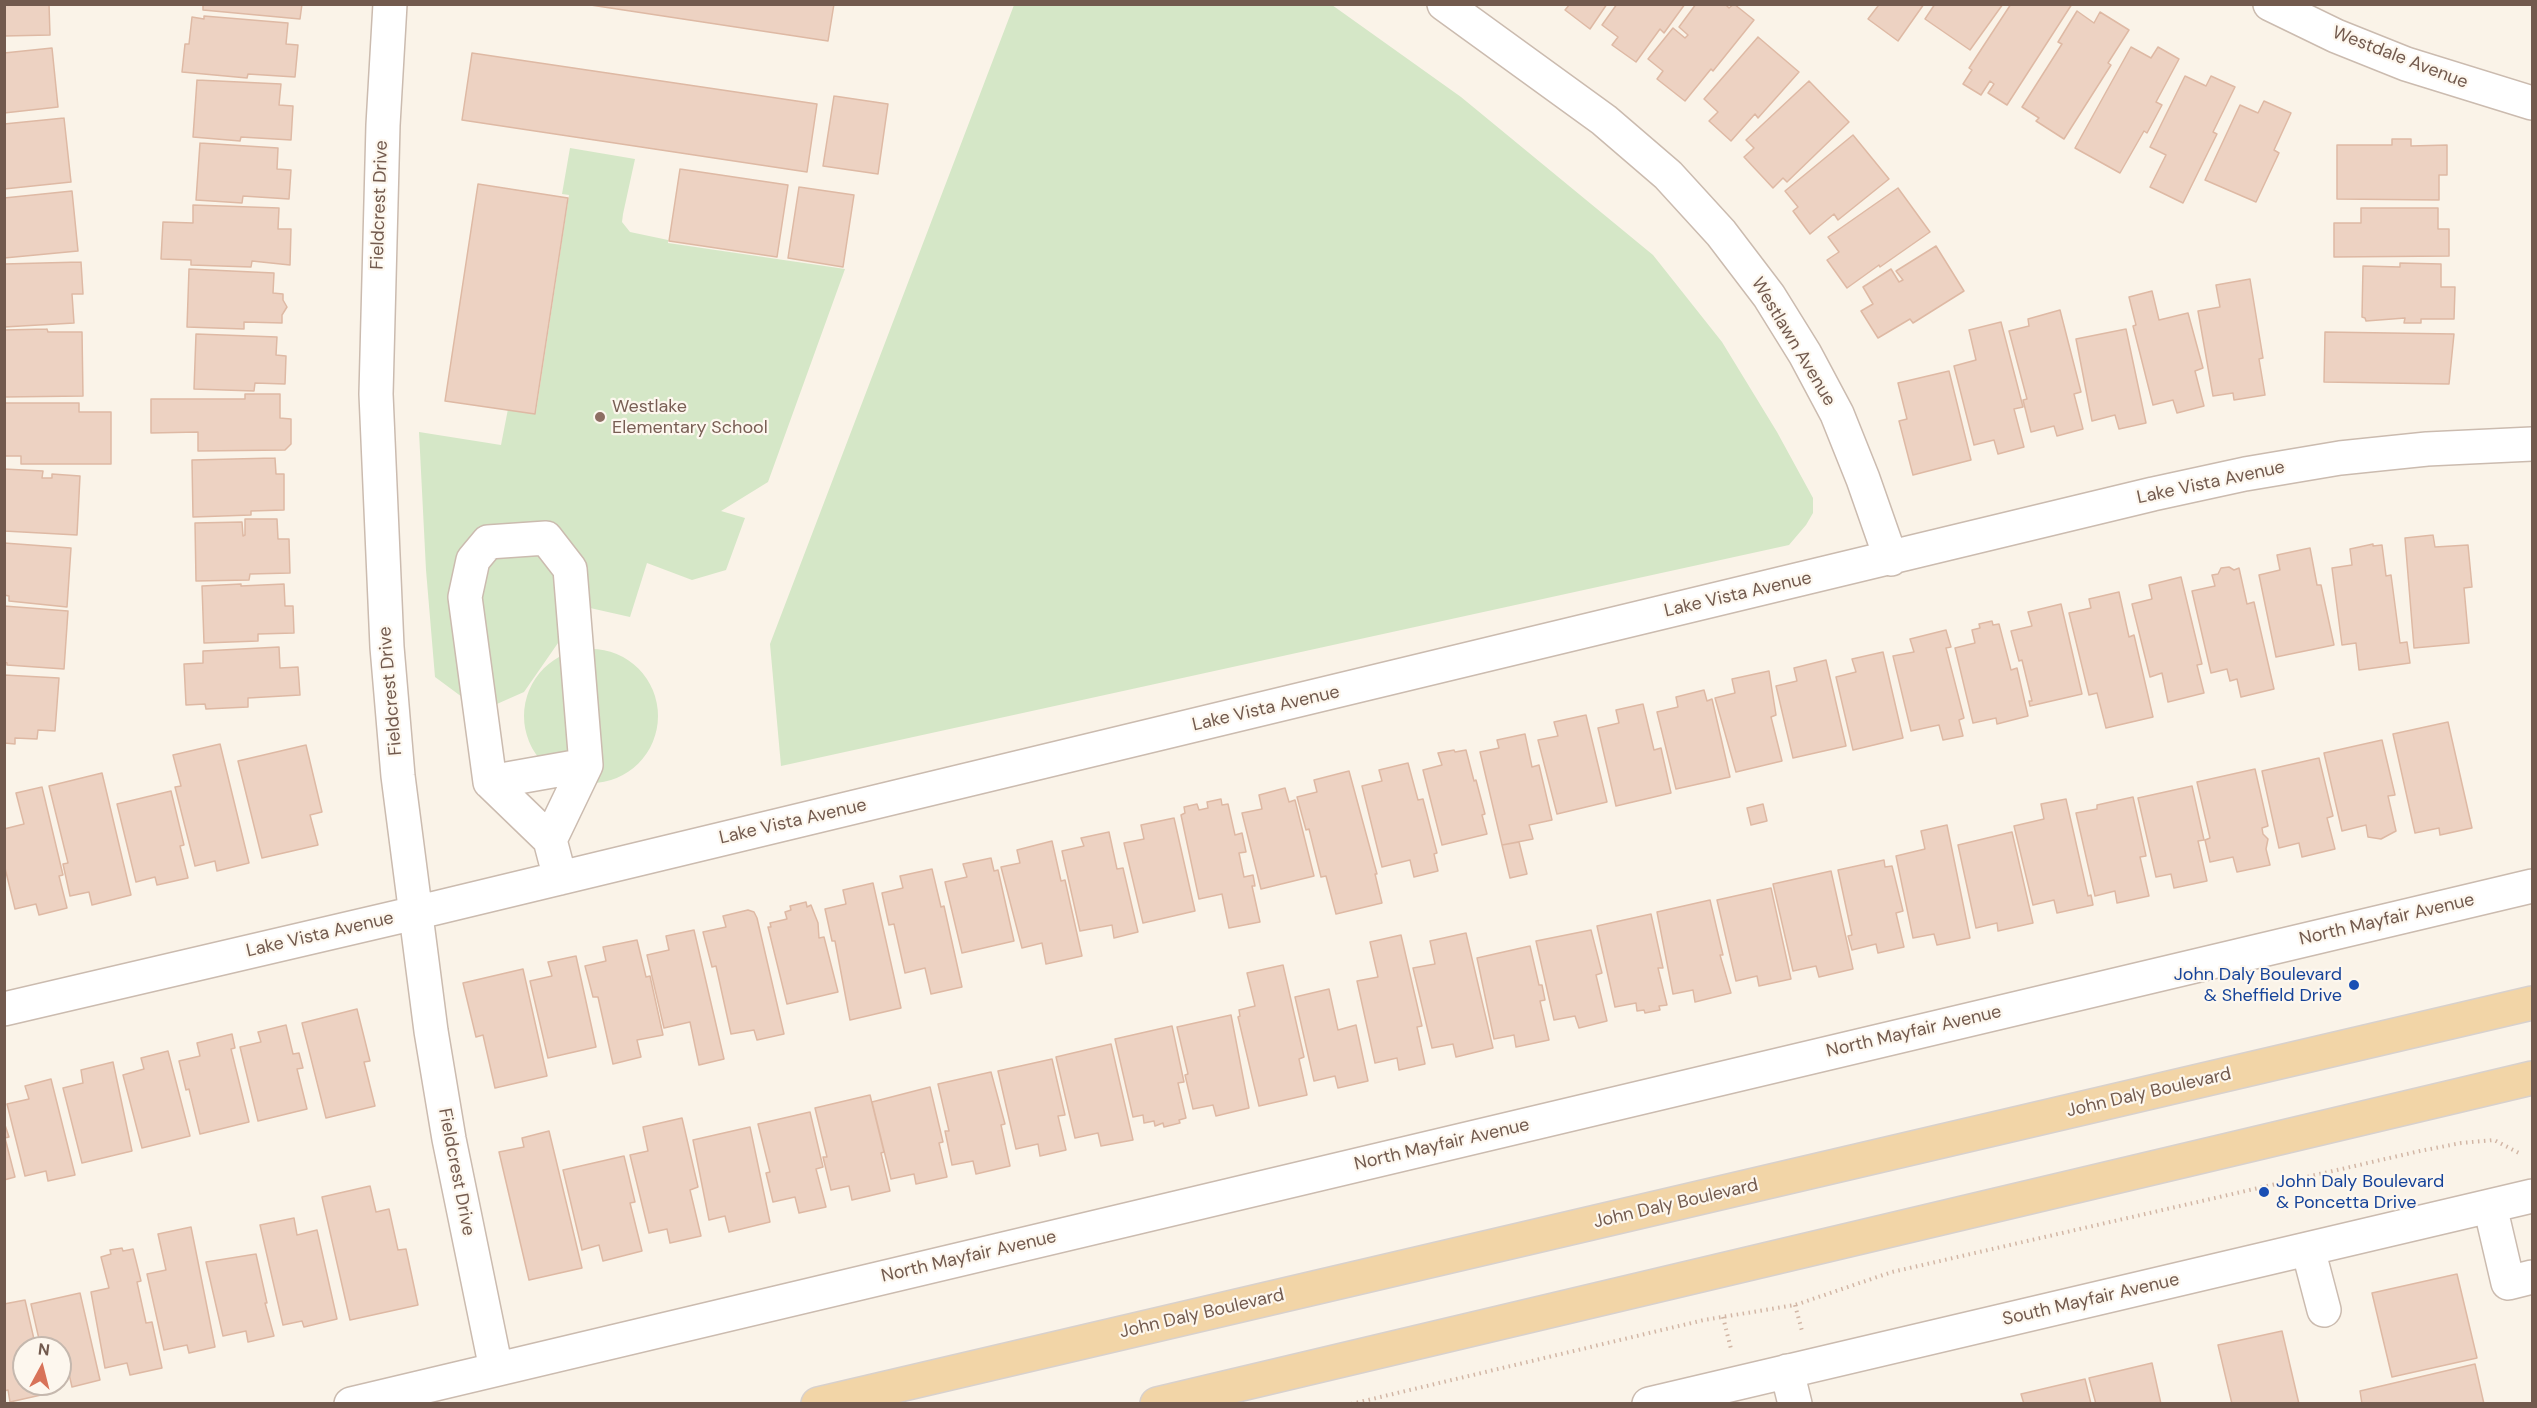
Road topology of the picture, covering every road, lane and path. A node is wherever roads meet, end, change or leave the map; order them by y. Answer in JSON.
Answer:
{"nodes":[{"id":1,"x":390,"y":4,"type":"edge"},
{"id":2,"x":1444,"y":4,"type":"edge"},
{"id":3,"x":2270,"y":4,"type":"edge"},
{"id":4,"x":2532,"y":103,"type":"edge"},
{"id":5,"x":2532,"y":444,"type":"edge"},
{"id":6,"x":1891,"y":559,"type":"junction"},
{"id":7,"x":586,"y":765,"type":"junction"},
{"id":8,"x":490,"y":782,"type":"junction"},
{"id":9,"x":550,"y":840,"type":"junction"},
{"id":10,"x":560,"y":878,"type":"junction"},
{"id":11,"x":2532,"y":886,"type":"edge"},
{"id":12,"x":415,"y":913,"type":"junction"},
{"id":13,"x":2532,"y":1003,"type":"edge"},
{"id":14,"x":4,"y":1009,"type":"edge"},
{"id":15,"x":2532,"y":1078,"type":"edge"},
{"id":16,"x":2519,"y":1153,"type":"dead end"},
{"id":17,"x":2532,"y":1196,"type":"edge"},
{"id":18,"x":2490,"y":1206,"type":"junction"},
{"id":19,"x":2308,"y":1249,"type":"junction"},
{"id":20,"x":2520,"y":1280,"type":"edge"},
{"id":21,"x":2324,"y":1310,"type":"dead end"},
{"id":22,"x":496,"y":1369,"type":"junction"},
{"id":23,"x":1787,"y":1371,"type":"junction"},
{"id":24,"x":351,"y":1404,"type":"edge"},
{"id":25,"x":818,"y":1404,"type":"edge"},
{"id":26,"x":1157,"y":1404,"type":"edge"},
{"id":27,"x":1351,"y":1404,"type":"edge"},
{"id":28,"x":1649,"y":1404,"type":"edge"},
{"id":29,"x":1795,"y":1404,"type":"edge"}],
"edges":[{"from":1,"to":12,"type":"street","name":"Fieldcrest Drive"},
{"from":2,"to":6,"type":"street","name":"Westlawn Avenue"},
{"from":3,"to":4,"type":"street","name":"Westdale Avenue"},
{"from":5,"to":6,"type":"street","name":"Lake Vista Avenue"},
{"from":6,"to":10,"type":"street","name":"Lake Vista Avenue"},
{"from":7,"to":8,"type":"street"},
{"from":7,"to":8,"type":"street"},
{"from":7,"to":9,"type":"street"},
{"from":8,"to":9,"type":"street"},
{"from":9,"to":10,"type":"street"},
{"from":10,"to":12,"type":"street","name":"Lake Vista Avenue"},
{"from":11,"to":22,"type":"street","name":"North Mayfair Avenue"},
{"from":12,"to":14,"type":"street","name":"Lake Vista Avenue"},
{"from":12,"to":22,"type":"street","name":"Fieldcrest Drive"},
{"from":13,"to":25,"type":"main road","name":"John Daly Boulevard"},
{"from":15,"to":26,"type":"main road"},
{"from":16,"to":27,"type":"path"},
{"from":17,"to":18,"type":"street","name":"South Mayfair Avenue"},
{"from":18,"to":19,"type":"street","name":"South Mayfair Avenue"},
{"from":18,"to":20,"type":"street"},
{"from":19,"to":21,"type":"street"},
{"from":19,"to":23,"type":"street","name":"South Mayfair Avenue"},
{"from":22,"to":24,"type":"street","name":"North Mayfair Avenue"},
{"from":23,"to":28,"type":"street","name":"South Mayfair Avenue"},
{"from":23,"to":29,"type":"street"}]}
